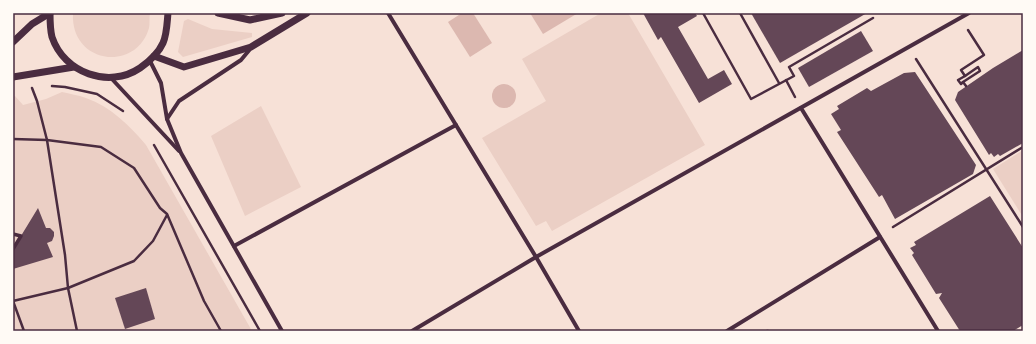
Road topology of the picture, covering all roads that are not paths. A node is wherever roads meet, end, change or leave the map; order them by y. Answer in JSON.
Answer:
{"nodes":[{"id":1,"x":50,"y":13,"type":"edge"},
{"id":2,"x":168,"y":13,"type":"edge"},
{"id":3,"x":218,"y":13,"type":"edge"},
{"id":4,"x":282,"y":13,"type":"edge"},
{"id":5,"x":307,"y":13,"type":"edge"},
{"id":6,"x":388,"y":13,"type":"edge"},
{"id":7,"x":969,"y":13,"type":"edge"},
{"id":8,"x":13,"y":42,"type":"edge"},
{"id":9,"x":251,"y":47,"type":"junction"},
{"id":10,"x":152,"y":59,"type":"junction"},
{"id":11,"x":74,"y":67,"type":"junction"},
{"id":12,"x":13,"y":77,"type":"edge"},
{"id":13,"x":111,"y":78,"type":"junction"},
{"id":14,"x":801,"y":108,"type":"junction"},
{"id":15,"x":167,"y":119,"type":"junction"},
{"id":16,"x":456,"y":125,"type":"junction"},
{"id":17,"x":181,"y":153,"type":"junction"},
{"id":18,"x":13,"y":234,"type":"edge"},
{"id":19,"x":880,"y":236,"type":"junction"},
{"id":20,"x":234,"y":246,"type":"junction"},
{"id":21,"x":13,"y":249,"type":"edge"},
{"id":22,"x":536,"y":257,"type":"junction"},
{"id":23,"x":282,"y":331,"type":"edge"},
{"id":24,"x":412,"y":331,"type":"edge"},
{"id":25,"x":579,"y":331,"type":"edge"},
{"id":26,"x":727,"y":331,"type":"edge"},
{"id":27,"x":938,"y":331,"type":"edge"}],
"edges":[{"from":1,"to":8,"type":"street"},
{"from":1,"to":11,"type":"street"},
{"from":2,"to":10,"type":"street"},
{"from":3,"to":4,"type":"street"},
{"from":5,"to":9,"type":"street"},
{"from":6,"to":16,"type":"street"},
{"from":7,"to":14,"type":"street"},
{"from":9,"to":10,"type":"street"},
{"from":9,"to":15,"type":"street"},
{"from":10,"to":13,"type":"street"},
{"from":10,"to":15,"type":"street"},
{"from":11,"to":12,"type":"street"},
{"from":11,"to":13,"type":"street"},
{"from":13,"to":17,"type":"street"},
{"from":14,"to":19,"type":"street"},
{"from":14,"to":22,"type":"street"},
{"from":15,"to":17,"type":"street"},
{"from":16,"to":20,"type":"street"},
{"from":16,"to":22,"type":"street"},
{"from":17,"to":20,"type":"street"},
{"from":18,"to":21,"type":"street"},
{"from":19,"to":26,"type":"street"},
{"from":19,"to":27,"type":"street"},
{"from":20,"to":23,"type":"street"},
{"from":22,"to":24,"type":"street"},
{"from":22,"to":25,"type":"street"}]}
